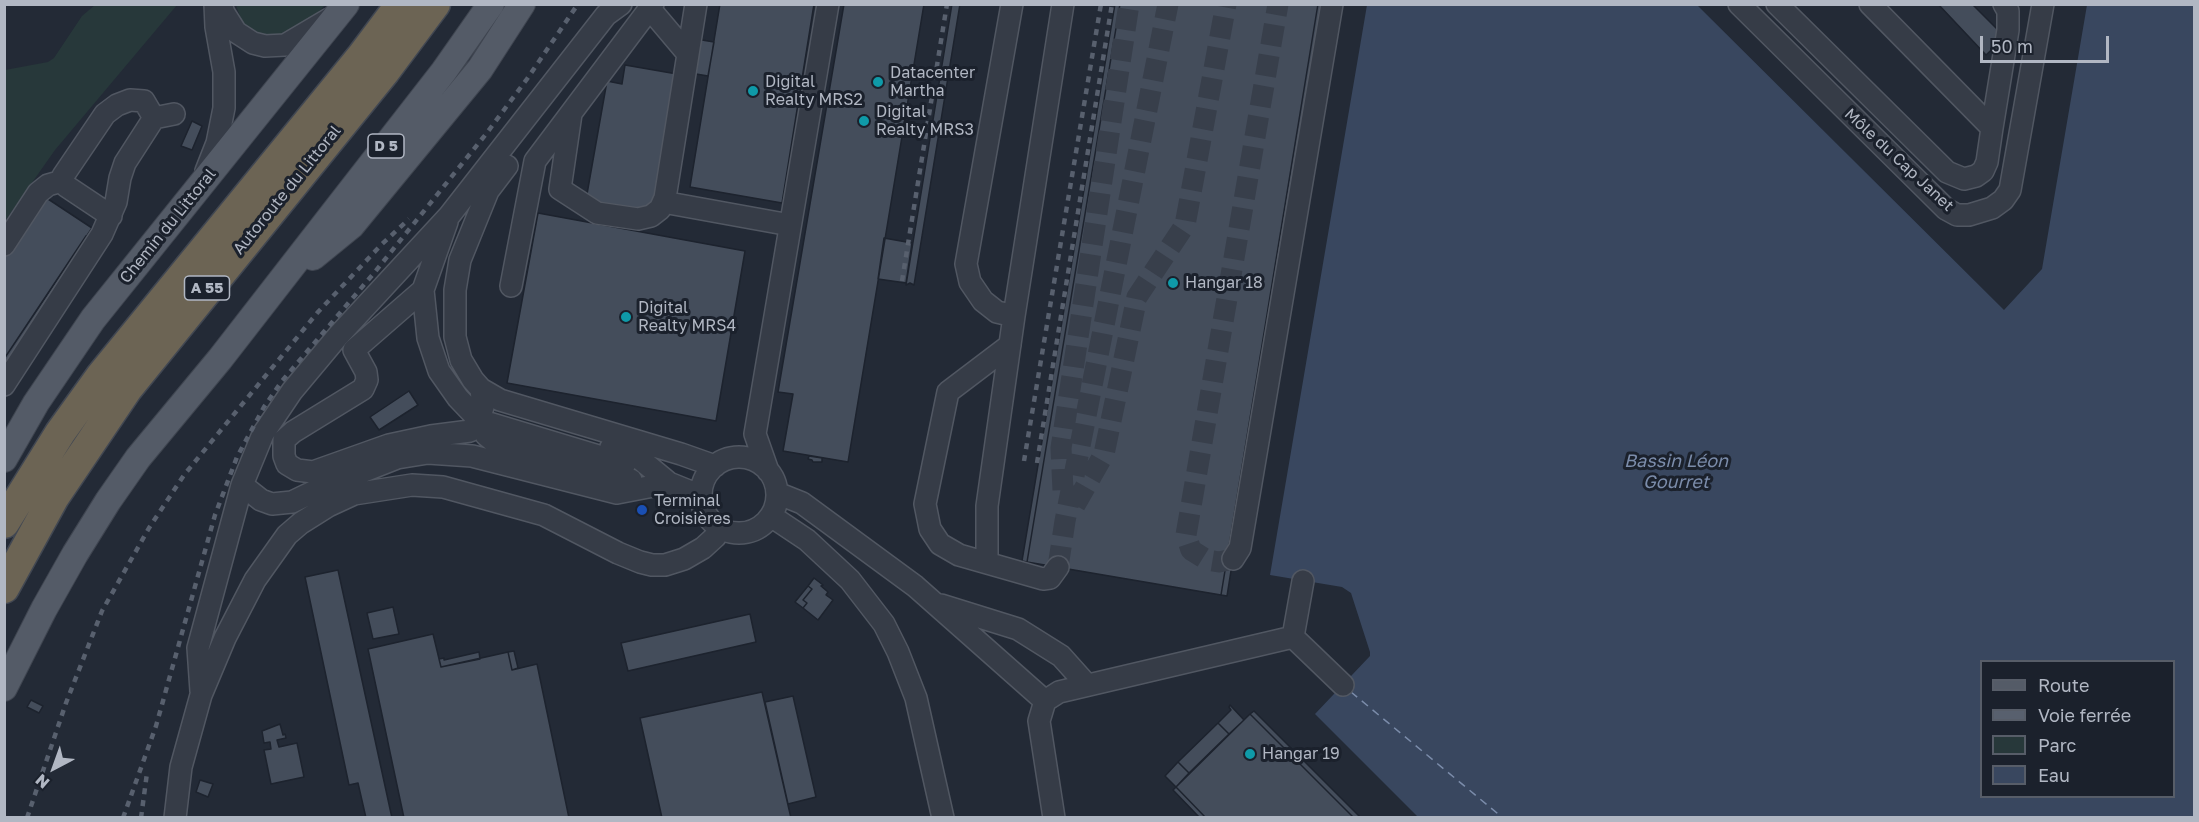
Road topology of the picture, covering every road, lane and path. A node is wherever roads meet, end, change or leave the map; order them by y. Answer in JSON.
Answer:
{"nodes":[{"id":1,"x":214,"y":4,"type":"edge"},
{"id":2,"x":222,"y":4,"type":"edge"},
{"id":3,"x":401,"y":4,"type":"edge"},
{"id":4,"x":435,"y":4,"type":"edge"},
{"id":5,"x":491,"y":4,"type":"edge"},
{"id":6,"x":522,"y":4,"type":"edge"},
{"id":7,"x":621,"y":4,"type":"edge"},
{"id":8,"x":696,"y":4,"type":"edge"},
{"id":9,"x":828,"y":4,"type":"edge"},
{"id":10,"x":1012,"y":4,"type":"edge"},
{"id":11,"x":1063,"y":4,"type":"edge"},
{"id":12,"x":1332,"y":4,"type":"edge"},
{"id":13,"x":1739,"y":4,"type":"edge"},
{"id":14,"x":1778,"y":4,"type":"edge"},
{"id":15,"x":1870,"y":4,"type":"edge"},
{"id":16,"x":2004,"y":4,"type":"edge"},
{"id":17,"x":2043,"y":4,"type":"edge"},
{"id":18,"x":344,"y":7,"type":"edge"},
{"id":19,"x":652,"y":7,"type":"edge"},
{"id":20,"x":688,"y":54,"type":"junction"},
{"id":21,"x":571,"y":114,"type":"junction"},
{"id":22,"x":1992,"y":128,"type":"junction"},
{"id":23,"x":62,"y":181,"type":"junction"},
{"id":24,"x":192,"y":195,"type":"junction"},
{"id":25,"x":663,"y":202,"type":"junction"},
{"id":26,"x":111,"y":216,"type":"junction"},
{"id":27,"x":449,"y":216,"type":"junction"},
{"id":28,"x":790,"y":225,"type":"junction"},
{"id":29,"x":4,"y":245,"type":"edge"},
{"id":30,"x":278,"y":285,"type":"junction"},
{"id":31,"x":511,"y":286,"type":"dead end"},
{"id":32,"x":423,"y":290,"type":"junction"},
{"id":33,"x":455,"y":314,"type":"junction"},
{"id":34,"x":1014,"y":316,"type":"junction"},
{"id":35,"x":1010,"y":345,"type":"junction"},
{"id":36,"x":4,"y":385,"type":"edge"},
{"id":37,"x":481,"y":406,"type":"junction"},
{"id":38,"x":755,"y":434,"type":"junction"},
{"id":39,"x":681,"y":454,"type":"junction"},
{"id":40,"x":4,"y":459,"type":"edge"},
{"id":41,"x":719,"y":463,"type":"junction"},
{"id":42,"x":768,"y":471,"type":"junction"},
{"id":43,"x":662,"y":478,"type":"junction"},
{"id":44,"x":242,"y":485,"type":"junction"},
{"id":45,"x":777,"y":493,"type":"junction"},
{"id":46,"x":701,"y":496,"type":"junction"},
{"id":47,"x":771,"y":516,"type":"junction"},
{"id":48,"x":4,"y":523,"type":"edge"},
{"id":49,"x":721,"y":528,"type":"junction"},
{"id":50,"x":1233,"y":558,"type":"dead end"},
{"id":51,"x":987,"y":562,"type":"junction"},
{"id":52,"x":1058,"y":567,"type":"dead end"},
{"id":53,"x":1303,"y":581,"type":"dead end"},
{"id":54,"x":4,"y":588,"type":"edge"},
{"id":55,"x":934,"y":603,"type":"junction"},
{"id":56,"x":1293,"y":637,"type":"junction"},
{"id":57,"x":1087,"y":685,"type":"junction"},
{"id":58,"x":1343,"y":686,"type":"dead end"},
{"id":59,"x":4,"y":688,"type":"edge"},
{"id":60,"x":201,"y":695,"type":"junction"},
{"id":61,"x":1045,"y":700,"type":"junction"},
{"id":62,"x":175,"y":818,"type":"edge"},
{"id":63,"x":944,"y":818,"type":"edge"},
{"id":64,"x":1054,"y":818,"type":"edge"}],
"edges":[{"from":1,"to":24,"type":"street"},
{"from":2,"to":18,"type":"street"},
{"from":3,"to":48,"type":"highway","name":"Autoroute du Littoral","number":"A 55"},
{"from":4,"to":54,"type":"highway","name":"Autoroute du Littoral","number":"A 55"},
{"from":5,"to":30,"type":"main road","number":"D 5"},
{"from":6,"to":30,"type":"main road"},
{"from":7,"to":27,"type":"street"},
{"from":7,"to":33,"type":"street"},
{"from":8,"to":20,"type":"street"},
{"from":9,"to":28,"type":"street"},
{"from":10,"to":34,"type":"street"},
{"from":11,"to":34,"type":"street"},
{"from":12,"to":50,"type":"street"},
{"from":13,"to":17,"type":"street","name":"Môle du Cap Janet"},
{"from":14,"to":22,"type":"street","name":"Môle du Cap Janet"},
{"from":15,"to":22,"type":"street"},
{"from":16,"to":22,"type":"street","name":"Môle du Cap Janet"},
{"from":18,"to":24,"type":"main road","name":"Chemin du Littoral"},
{"from":19,"to":20,"type":"street"},
{"from":19,"to":21,"type":"street"},
{"from":20,"to":25,"type":"street"},
{"from":21,"to":25,"type":"street"},
{"from":21,"to":31,"type":"street"},
{"from":23,"to":26,"type":"street"},
{"from":23,"to":26,"type":"street"},
{"from":23,"to":29,"type":"street"},
{"from":24,"to":40,"type":"main road","name":"Chemin du Littoral"},
{"from":25,"to":28,"type":"street"},
{"from":26,"to":36,"type":"street"},
{"from":27,"to":32,"type":"street"},
{"from":27,"to":44,"type":"street"},
{"from":28,"to":38,"type":"street"},
{"from":30,"to":59,"type":"main road"},
{"from":32,"to":33,"type":"street"},
{"from":32,"to":37,"type":"street"},
{"from":32,"to":37,"type":"street"},
{"from":33,"to":37,"type":"street"},
{"from":33,"to":39,"type":"street"},
{"from":34,"to":35,"type":"street"},
{"from":35,"to":51,"type":"street"},
{"from":35,"to":51,"type":"street"},
{"from":37,"to":39,"type":"street"},
{"from":37,"to":43,"type":"street"},
{"from":37,"to":43,"type":"street"},
{"from":38,"to":41,"type":"street"},
{"from":38,"to":42,"type":"street"},
{"from":39,"to":41,"type":"street"},
{"from":41,"to":42,"type":"street"},
{"from":41,"to":46,"type":"street"},
{"from":42,"to":45,"type":"street"},
{"from":43,"to":44,"type":"street"},
{"from":43,"to":46,"type":"street"},
{"from":44,"to":60,"type":"street"},
{"from":45,"to":47,"type":"street"},
{"from":45,"to":55,"type":"street"},
{"from":46,"to":49,"type":"street"},
{"from":47,"to":49,"type":"street"},
{"from":47,"to":63,"type":"street"},
{"from":49,"to":60,"type":"street"},
{"from":51,"to":52,"type":"street"},
{"from":53,"to":56,"type":"street"},
{"from":55,"to":57,"type":"street"},
{"from":55,"to":61,"type":"street"},
{"from":56,"to":57,"type":"street"},
{"from":56,"to":58,"type":"street"},
{"from":57,"to":61,"type":"street"},
{"from":60,"to":62,"type":"street"},
{"from":61,"to":64,"type":"street"}]}
